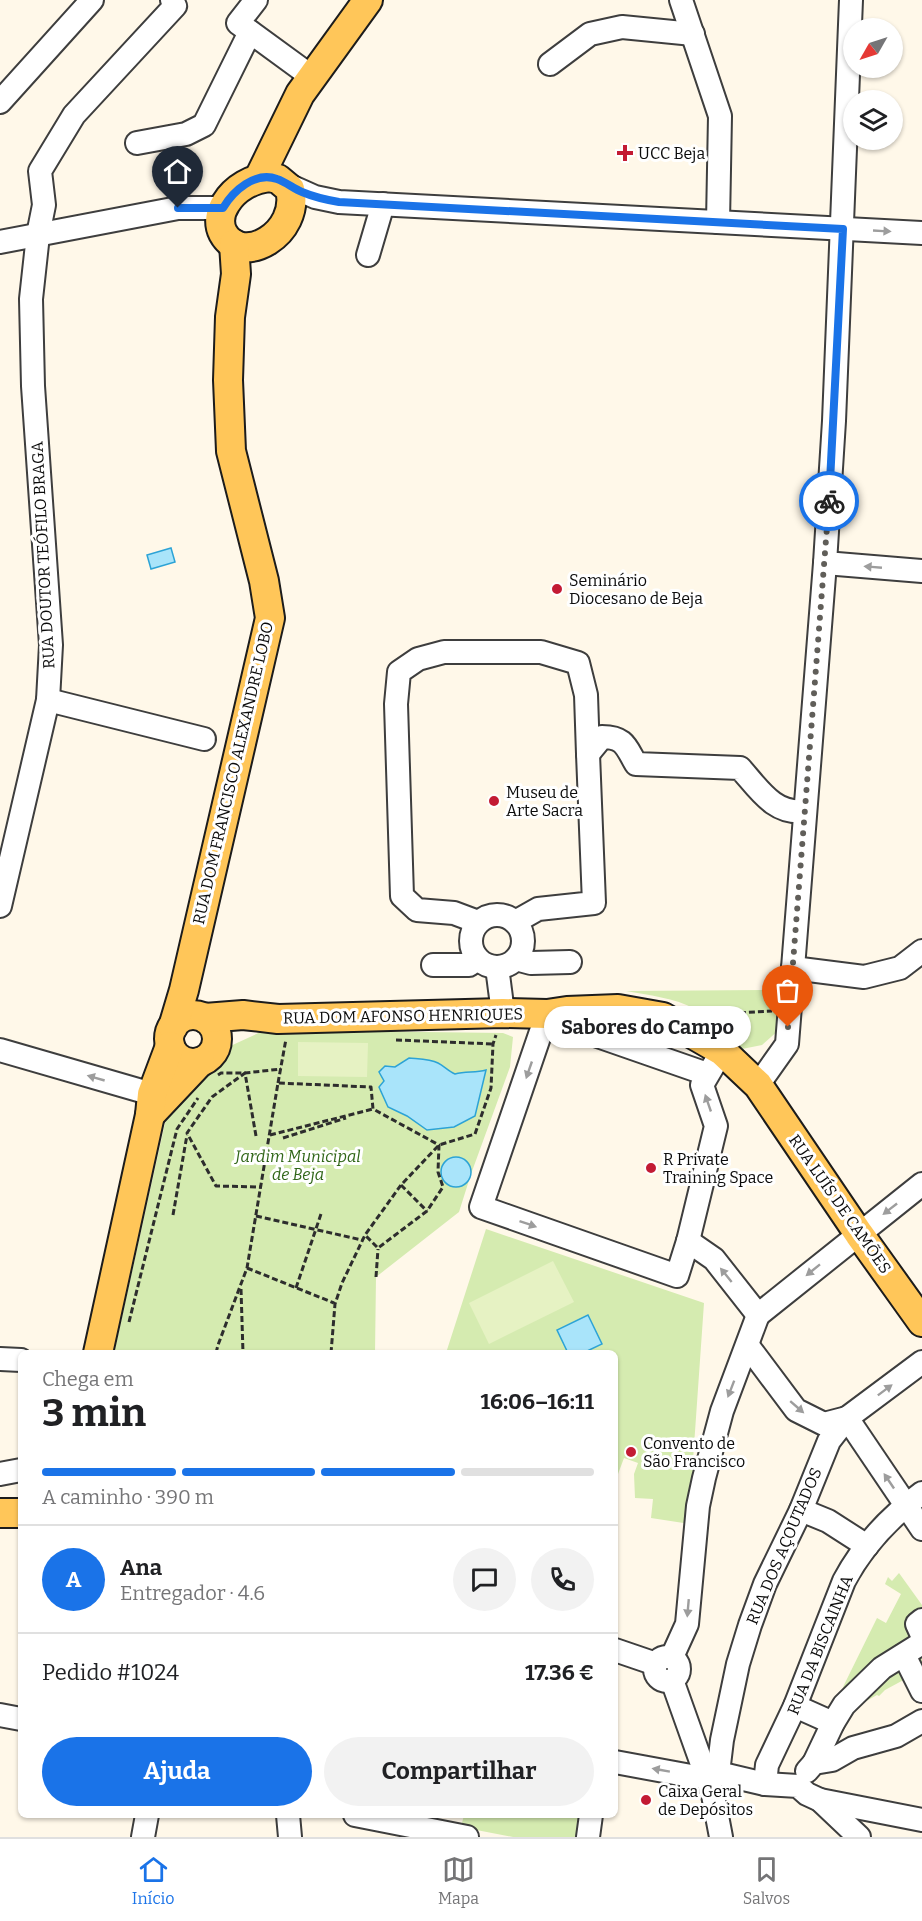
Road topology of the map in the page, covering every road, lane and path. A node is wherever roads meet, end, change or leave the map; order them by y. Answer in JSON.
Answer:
{"nodes":[{"id":1,"x":92,"y":0,"type":"edge"},
{"id":2,"x":172,"y":0,"type":"edge"},
{"id":3,"x":256,"y":0,"type":"edge"},
{"id":4,"x":368,"y":0,"type":"edge"},
{"id":5,"x":681,"y":0,"type":"edge"},
{"id":6,"x":851,"y":0,"type":"edge"},
{"id":7,"x":250,"y":32,"type":"junction"},
{"id":8,"x":693,"y":34,"type":"junction"},
{"id":9,"x":550,"y":64,"type":"dead end"},
{"id":10,"x":312,"y":77,"type":"junction"},
{"id":11,"x":0,"y":102,"type":"edge"},
{"id":12,"x":137,"y":143,"type":"dead end"},
{"id":13,"x":274,"y":180,"type":"junction"},
{"id":14,"x":339,"y":202,"type":"junction"},
{"id":15,"x":383,"y":204,"type":"junction"},
{"id":16,"x":718,"y":222,"type":"junction"},
{"id":17,"x":284,"y":226,"type":"junction"},
{"id":18,"x":843,"y":229,"type":"junction"},
{"id":19,"x":234,"y":233,"type":"junction"},
{"id":20,"x":922,"y":233,"type":"edge"},
{"id":21,"x":38,"y":235,"type":"junction"},
{"id":22,"x":0,"y":242,"type":"edge"},
{"id":23,"x":368,"y":255,"type":"dead end"},
{"id":24,"x":825,"y":563,"type":"junction"},
{"id":25,"x":922,"y":571,"type":"edge"},
{"id":26,"x":48,"y":700,"type":"junction"},
{"id":27,"x":204,"y":740,"type":"dead end"},
{"id":28,"x":588,"y":754,"type":"junction"},
{"id":29,"x":805,"y":812,"type":"junction"},
{"id":30,"x":0,"y":906,"type":"edge"},
{"id":31,"x":478,"y":922,"type":"junction"},
{"id":32,"x":515,"y":922,"type":"junction"},
{"id":33,"x":922,"y":951,"type":"edge"},
{"id":34,"x":497,"y":962,"type":"junction"},
{"id":35,"x":570,"y":962,"type":"dead end"},
{"id":36,"x":433,"y":965,"type":"dead end"},
{"id":37,"x":793,"y":968,"type":"junction"},
{"id":38,"x":195,"y":1010,"type":"junction"},
{"id":39,"x":790,"y":1010,"type":"junction"},
{"id":40,"x":557,"y":1012,"type":"junction"},
{"id":41,"x":503,"y":1013,"type":"junction"},
{"id":42,"x":698,"y":1016,"type":"dead end"},
{"id":43,"x":282,"y":1028,"type":"junction"},
{"id":44,"x":172,"y":1036,"type":"junction"},
{"id":45,"x":387,"y":1039,"type":"dead end"},
{"id":46,"x":493,"y":1044,"type":"junction"},
{"id":47,"x":0,"y":1050,"type":"edge"},
{"id":48,"x":714,"y":1063,"type":"junction"},
{"id":49,"x":209,"y":1064,"type":"junction"},
{"id":50,"x":281,"y":1069,"type":"junction"},
{"id":51,"x":244,"y":1073,"type":"junction"},
{"id":52,"x":278,"y":1083,"type":"junction"},
{"id":53,"x":758,"y":1086,"type":"junction"},
{"id":54,"x":200,"y":1096,"type":"dead end"},
{"id":55,"x":151,"y":1105,"type":"junction"},
{"id":56,"x":373,"y":1109,"type":"junction"},
{"id":57,"x":187,"y":1133,"type":"junction"},
{"id":58,"x":269,"y":1135,"type":"junction"},
{"id":59,"x":256,"y":1136,"type":"dead end"},
{"id":60,"x":283,"y":1138,"type":"dead end"},
{"id":61,"x":439,"y":1145,"type":"junction"},
{"id":62,"x":922,"y":1184,"type":"edge"},
{"id":63,"x":401,"y":1185,"type":"junction"},
{"id":64,"x":261,"y":1187,"type":"junction"},
{"id":65,"x":427,"y":1211,"type":"junction"},
{"id":66,"x":321,"y":1214,"type":"dead end"},
{"id":67,"x":173,"y":1215,"type":"dead end"},
{"id":68,"x":256,"y":1215,"type":"junction"},
{"id":69,"x":316,"y":1229,"type":"junction"},
{"id":70,"x":859,"y":1234,"type":"junction"},
{"id":71,"x":365,"y":1235,"type":"junction"},
{"id":72,"x":362,"y":1240,"type":"junction"},
{"id":73,"x":688,"y":1241,"type":"junction"},
{"id":74,"x":378,"y":1248,"type":"junction"},
{"id":75,"x":247,"y":1268,"type":"junction"},
{"id":76,"x":375,"y":1277,"type":"dead end"},
{"id":77,"x":241,"y":1286,"type":"junction"},
{"id":78,"x":296,"y":1288,"type":"junction"},
{"id":79,"x":335,"y":1304,"type":"junction"},
{"id":80,"x":758,"y":1315,"type":"junction"},
{"id":81,"x":922,"y":1322,"type":"edge"},
{"id":82,"x":127,"y":1331,"type":"dead end"},
{"id":83,"x":748,"y":1346,"type":"junction"},
{"id":84,"x":99,"y":1350,"type":"edge"},
{"id":85,"x":217,"y":1350,"type":"edge"},
{"id":86,"x":243,"y":1350,"type":"edge"},
{"id":87,"x":331,"y":1350,"type":"edge"},
{"id":88,"x":0,"y":1359,"type":"edge"},
{"id":89,"x":18,"y":1360,"type":"edge"},
{"id":90,"x":922,"y":1362,"type":"edge"},
{"id":91,"x":847,"y":1418,"type":"junction"},
{"id":92,"x":18,"y":1471,"type":"edge"},
{"id":93,"x":0,"y":1474,"type":"edge"},
{"id":94,"x":914,"y":1499,"type":"edge"},
{"id":95,"x":801,"y":1510,"type":"junction"},
{"id":96,"x":18,"y":1513,"type":"edge"},
{"id":97,"x":0,"y":1514,"type":"edge"},
{"id":98,"x":922,"y":1529,"type":"edge"},
{"id":99,"x":867,"y":1546,"type":"junction"},
{"id":100,"x":922,"y":1620,"type":"edge"},
{"id":101,"x":922,"y":1635,"type":"edge"},
{"id":102,"x":913,"y":1649,"type":"edge"},
{"id":103,"x":618,"y":1651,"type":"edge"},
{"id":104,"x":664,"y":1661,"type":"junction"},
{"id":105,"x":922,"y":1691,"type":"edge"},
{"id":106,"x":795,"y":1706,"type":"junction"},
{"id":107,"x":0,"y":1715,"type":"edge"},
{"id":108,"x":18,"y":1718,"type":"edge"},
{"id":109,"x":922,"y":1721,"type":"edge"},
{"id":110,"x":832,"y":1723,"type":"junction"},
{"id":111,"x":896,"y":1736,"type":"junction"},
{"id":112,"x":922,"y":1740,"type":"edge"},
{"id":113,"x":618,"y":1763,"type":"edge"},
{"id":114,"x":814,"y":1763,"type":"junction"},
{"id":115,"x":713,"y":1774,"type":"junction"},
{"id":116,"x":765,"y":1784,"type":"junction"},
{"id":117,"x":798,"y":1786,"type":"junction"},
{"id":118,"x":820,"y":1800,"type":"junction"},
{"id":119,"x":146,"y":1818,"type":"edge"},
{"id":120,"x":288,"y":1818,"type":"edge"},
{"id":121,"x":363,"y":1818,"type":"edge"},
{"id":122,"x":591,"y":1818,"type":"edge"},
{"id":123,"x":922,"y":1820,"type":"edge"},
{"id":124,"x":392,"y":1829,"type":"edge"},
{"id":125,"x":456,"y":1831,"type":"edge"},
{"id":126,"x":143,"y":1837,"type":"edge"},
{"id":127,"x":290,"y":1837,"type":"edge"},
{"id":128,"x":588,"y":1837,"type":"edge"},
{"id":129,"x":721,"y":1837,"type":"edge"},
{"id":130,"x":859,"y":1837,"type":"edge"}],
"edges":[{"from":1,"to":11,"type":"street"},
{"from":2,"to":21,"type":"street","name":"RUA DOUTOR TEÓFILO BRAGA"},
{"from":3,"to":7,"type":"street"},
{"from":4,"to":10,"type":"main road"},
{"from":5,"to":8,"type":"street"},
{"from":6,"to":18,"type":"street"},
{"from":7,"to":10,"type":"street"},
{"from":7,"to":12,"type":"street"},
{"from":8,"to":9,"type":"street"},
{"from":8,"to":16,"type":"street"},
{"from":10,"to":13,"type":"main road"},
{"from":13,"to":14,"type":"street"},
{"from":13,"to":17,"type":"main road"},
{"from":13,"to":19,"type":"main road"},
{"from":14,"to":15,"type":"street"},
{"from":14,"to":17,"type":"street"},
{"from":15,"to":16,"type":"street"},
{"from":15,"to":23,"type":"street"},
{"from":16,"to":18,"type":"street"},
{"from":17,"to":19,"type":"main road"},
{"from":18,"to":20,"type":"street","one_way":true},
{"from":18,"to":24,"type":"street"},
{"from":19,"to":21,"type":"street"},
{"from":19,"to":38,"type":"main road","name":"RUA DOM FRANCISCO ALEXANDRE LOBO"},
{"from":21,"to":22,"type":"street"},
{"from":21,"to":26,"type":"street","name":"RUA DOUTOR TEÓFILO BRAGA"},
{"from":25,"to":24,"type":"street","one_way":true},
{"from":24,"to":29,"type":"street"},
{"from":26,"to":27,"type":"street"},
{"from":26,"to":30,"type":"street","name":"RUA DOUTOR TEÓFILO BRAGA"},
{"from":28,"to":29,"type":"street"},
{"from":28,"to":31,"type":"street"},
{"from":28,"to":32,"type":"street"},
{"from":29,"to":37,"type":"street"},
{"from":31,"to":32,"type":"street"},
{"from":31,"to":34,"type":"street"},
{"from":32,"to":34,"type":"street"},
{"from":33,"to":37,"type":"street"},
{"from":34,"to":35,"type":"street"},
{"from":34,"to":36,"type":"street"},
{"from":34,"to":41,"type":"street"},
{"from":37,"to":39,"type":"street"},
{"from":38,"to":43,"type":"main road","name":"RUA DOM AFONSO HENRIQUES"},
{"from":38,"to":44,"type":"main road"},
{"from":38,"to":49,"type":"main road"},
{"from":39,"to":42,"type":"path"},
{"from":39,"to":53,"type":"street"},
{"from":40,"to":41,"type":"main road","name":"RUA DOM AFONSO HENRIQUES"},
{"from":40,"to":48,"type":"street"},
{"from":40,"to":48,"type":"main road","name":"RUA DOM AFONSO HENRIQUES"},
{"from":40,"to":73,"type":"street","one_way":true},
{"from":41,"to":43,"type":"main road","name":"RUA DOM AFONSO HENRIQUES"},
{"from":41,"to":46,"type":"path"},
{"from":43,"to":49,"type":"main road"},
{"from":43,"to":50,"type":"path"},
{"from":44,"to":49,"type":"main road"},
{"from":44,"to":55,"type":"main road"},
{"from":45,"to":46,"type":"path"},
{"from":46,"to":61,"type":"path"},
{"from":55,"to":47,"type":"street","one_way":true},
{"from":48,"to":53,"type":"main road","name":"RUA DOM AFONSO HENRIQUES"},
{"from":73,"to":48,"type":"street","one_way":true},
{"from":49,"to":51,"type":"path"},
{"from":49,"to":55,"type":"main road"},
{"from":50,"to":51,"type":"path"},
{"from":50,"to":52,"type":"path"},
{"from":51,"to":57,"type":"path"},
{"from":51,"to":59,"type":"path"},
{"from":52,"to":56,"type":"path"},
{"from":52,"to":58,"type":"path"},
{"from":53,"to":70,"type":"main road","name":"RUA LUÍS DE CAMÕES"},
{"from":54,"to":82,"type":"path"},
{"from":55,"to":84,"type":"main road"},
{"from":56,"to":58,"type":"path"},
{"from":56,"to":60,"type":"path"},
{"from":56,"to":61,"type":"path"},
{"from":57,"to":64,"type":"path"},
{"from":57,"to":67,"type":"path"},
{"from":58,"to":64,"type":"path"},
{"from":61,"to":63,"type":"path"},
{"from":61,"to":65,"type":"path"},
{"from":62,"to":70,"type":"street","one_way":true},
{"from":63,"to":65,"type":"path"},
{"from":63,"to":71,"type":"path"},
{"from":64,"to":68,"type":"path"},
{"from":65,"to":74,"type":"path"},
{"from":66,"to":69,"type":"path"},
{"from":68,"to":69,"type":"path"},
{"from":68,"to":75,"type":"path"},
{"from":69,"to":72,"type":"path"},
{"from":69,"to":78,"type":"path"},
{"from":70,"to":80,"type":"street","one_way":true},
{"from":70,"to":81,"type":"main road","name":"RUA LUÍS DE CAMÕES"},
{"from":71,"to":72,"type":"path"},
{"from":71,"to":74,"type":"path"},
{"from":72,"to":79,"type":"path"},
{"from":80,"to":73,"type":"street","one_way":true},
{"from":74,"to":76,"type":"path"},
{"from":75,"to":77,"type":"path"},
{"from":75,"to":78,"type":"path"},
{"from":77,"to":85,"type":"path"},
{"from":77,"to":86,"type":"path"},
{"from":78,"to":79,"type":"path"},
{"from":79,"to":87,"type":"path"},
{"from":80,"to":83,"type":"street"},
{"from":83,"to":91,"type":"street","one_way":true},
{"from":83,"to":104,"type":"street","one_way":true},
{"from":88,"to":89,"type":"street"},
{"from":91,"to":90,"type":"street","name":"RUA DOS AÇOUTADOS","one_way":true},
{"from":94,"to":91,"type":"street","one_way":true},
{"from":91,"to":95,"type":"street","name":"RUA DOS AÇOUTADOS"},
{"from":92,"to":93,"type":"street"},
{"from":94,"to":98,"type":"street"},
{"from":94,"to":99,"type":"street","name":"RUA DA BISCAINHA"},
{"from":95,"to":99,"type":"street"},
{"from":95,"to":115,"type":"street","name":"RUA DOS AÇOUTADOS"},
{"from":96,"to":97,"type":"main road"},
{"from":99,"to":106,"type":"street","name":"RUA DA BISCAINHA"},
{"from":100,"to":101,"type":"street"},
{"from":102,"to":105,"type":"street"},
{"from":102,"to":110,"type":"street"},
{"from":103,"to":104,"type":"street"},
{"from":104,"to":115,"type":"street"},
{"from":106,"to":110,"type":"street"},
{"from":106,"to":116,"type":"street","name":"RUA DA BISCAINHA"},
{"from":107,"to":108,"type":"street"},
{"from":109,"to":111,"type":"street"},
{"from":110,"to":114,"type":"street"},
{"from":111,"to":112,"type":"street"},
{"from":111,"to":114,"type":"street"},
{"from":115,"to":113,"type":"street","one_way":true},
{"from":114,"to":117,"type":"street"},
{"from":115,"to":116,"type":"street"},
{"from":115,"to":129,"type":"street"},
{"from":116,"to":117,"type":"street"},
{"from":117,"to":118,"type":"street"},
{"from":118,"to":123,"type":"street"},
{"from":118,"to":130,"type":"street"},
{"from":119,"to":126,"type":"street"},
{"from":120,"to":127,"type":"street"},
{"from":121,"to":124,"type":"street"},
{"from":122,"to":128,"type":"street"},
{"from":124,"to":125,"type":"street"}]}
